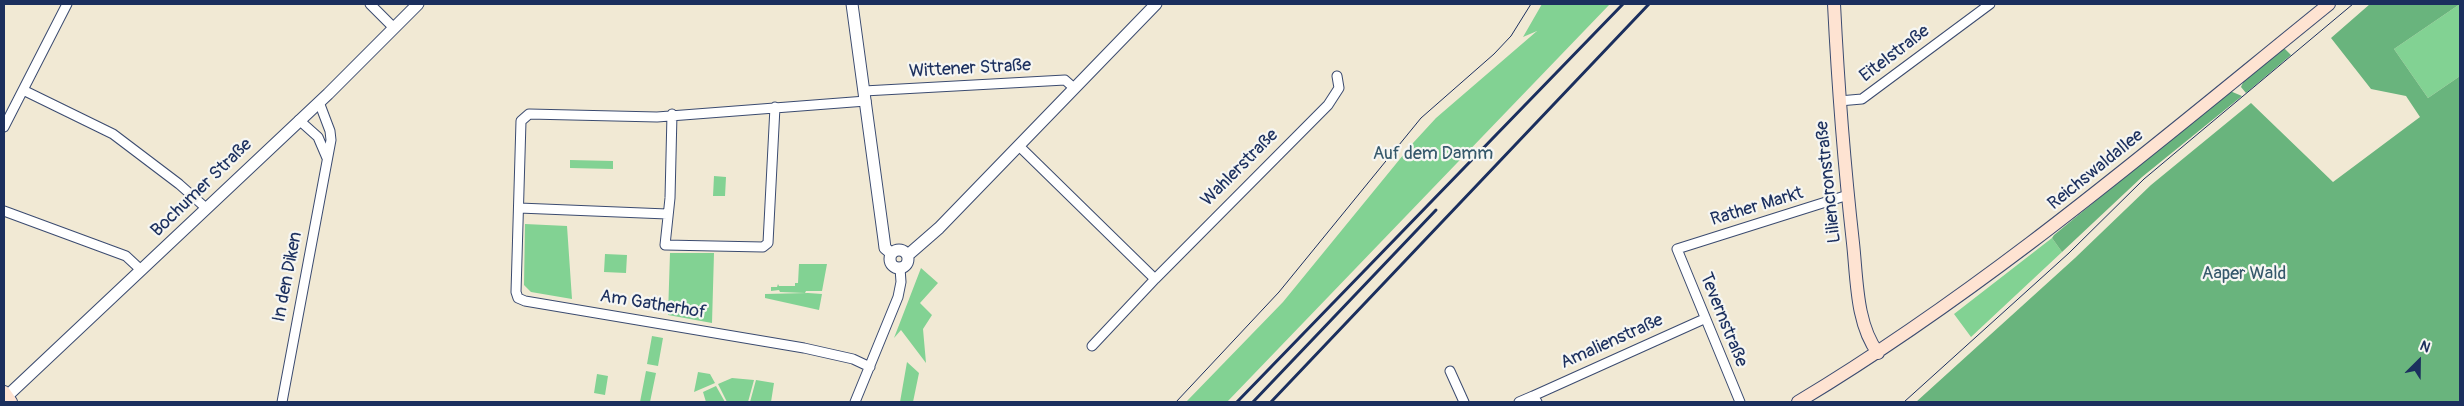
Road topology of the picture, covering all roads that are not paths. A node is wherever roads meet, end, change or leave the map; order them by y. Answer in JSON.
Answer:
{"nodes":[{"id":1,"x":67,"y":4,"type":"edge"},
{"id":2,"x":370,"y":4,"type":"edge"},
{"id":3,"x":418,"y":4,"type":"edge"},
{"id":4,"x":852,"y":4,"type":"edge"},
{"id":5,"x":1156,"y":4,"type":"edge"},
{"id":6,"x":1834,"y":4,"type":"edge"},
{"id":7,"x":1990,"y":4,"type":"edge"},
{"id":8,"x":2328,"y":4,"type":"edge"},
{"id":9,"x":393,"y":27,"type":"junction"},
{"id":10,"x":1337,"y":76,"type":"dead end"},
{"id":11,"x":1074,"y":88,"type":"junction"},
{"id":12,"x":23,"y":90,"type":"junction"},
{"id":13,"x":865,"y":96,"type":"junction"},
{"id":14,"x":1839,"y":101,"type":"junction"},
{"id":15,"x":319,"y":102,"type":"junction"},
{"id":16,"x":775,"y":107,"type":"junction"},
{"id":17,"x":672,"y":114,"type":"junction"},
{"id":18,"x":299,"y":120,"type":"junction"},
{"id":19,"x":4,"y":127,"type":"edge"},
{"id":20,"x":1019,"y":146,"type":"junction"},
{"id":21,"x":327,"y":158,"type":"junction"},
{"id":22,"x":1848,"y":195,"type":"junction"},
{"id":23,"x":206,"y":208,"type":"junction"},
{"id":24,"x":520,"y":208,"type":"junction"},
{"id":25,"x":4,"y":210,"type":"edge"},
{"id":26,"x":667,"y":214,"type":"junction"},
{"id":27,"x":1677,"y":249,"type":"joint"},
{"id":28,"x":891,"y":254,"type":"junction"},
{"id":29,"x":908,"y":255,"type":"junction"},
{"id":30,"x":900,"y":268,"type":"junction"},
{"id":31,"x":141,"y":270,"type":"junction"},
{"id":32,"x":1155,"y":279,"type":"junction"},
{"id":33,"x":1704,"y":319,"type":"junction"},
{"id":34,"x":1092,"y":346,"type":"dead end"},
{"id":35,"x":1878,"y":353,"type":"junction"},
{"id":36,"x":870,"y":367,"type":"junction"},
{"id":37,"x":1450,"y":371,"type":"dead end"},
{"id":38,"x":6,"y":398,"type":"edge"},
{"id":39,"x":1535,"y":399,"type":"edge"},
{"id":40,"x":282,"y":402,"type":"edge"},
{"id":41,"x":855,"y":402,"type":"edge"},
{"id":42,"x":1464,"y":402,"type":"edge"},
{"id":43,"x":1519,"y":402,"type":"edge"},
{"id":44,"x":1740,"y":402,"type":"edge"},
{"id":45,"x":1798,"y":402,"type":"edge"}],
"edges":[{"from":1,"to":12,"type":"street"},
{"from":2,"to":9,"type":"street"},
{"from":3,"to":9,"type":"street","name":"Bochumer Straße"},
{"from":4,"to":13,"type":"street"},
{"from":5,"to":11,"type":"street"},
{"from":6,"to":14,"type":"main road","name":"Liliencronstraße"},
{"from":7,"to":14,"type":"street","name":"Eitelstraße"},
{"from":8,"to":35,"type":"main road","name":"Reichswaldallee"},
{"from":9,"to":15,"type":"street","name":"Bochumer Straße"},
{"from":10,"to":32,"type":"street","name":"Wahlerstraße"},
{"from":11,"to":13,"type":"street","name":"Wittener Straße"},
{"from":11,"to":20,"type":"street"},
{"from":12,"to":19,"type":"street"},
{"from":12,"to":23,"type":"street"},
{"from":13,"to":16,"type":"street","name":"Am Gatherhof"},
{"from":13,"to":28,"type":"street"},
{"from":14,"to":22,"type":"main road","name":"Liliencronstraße"},
{"from":15,"to":18,"type":"street","name":"Bochumer Straße"},
{"from":15,"to":21,"type":"street","name":"In den Diken"},
{"from":16,"to":17,"type":"street","name":"Am Gatherhof"},
{"from":16,"to":26,"type":"street"},
{"from":17,"to":24,"type":"street","name":"Am Gatherhof"},
{"from":17,"to":26,"type":"street"},
{"from":18,"to":21,"type":"street"},
{"from":18,"to":23,"type":"street","name":"Bochumer Straße"},
{"from":20,"to":29,"type":"street"},
{"from":20,"to":32,"type":"street"},
{"from":21,"to":40,"type":"street","name":"In den Diken"},
{"from":22,"to":27,"type":"street","name":"Rather Markt"},
{"from":22,"to":35,"type":"main road","name":"Liliencronstraße"},
{"from":23,"to":31,"type":"street","name":"Bochumer Straße"},
{"from":24,"to":26,"type":"street"},
{"from":24,"to":36,"type":"street","name":"Am Gatherhof"},
{"from":25,"to":31,"type":"street"},
{"from":27,"to":33,"type":"street","name":"Tevernstraße"},
{"from":28,"to":29,"type":"street"},
{"from":28,"to":30,"type":"street"},
{"from":29,"to":30,"type":"street"},
{"from":30,"to":36,"type":"street"},
{"from":31,"to":38,"type":"street","name":"Bochumer Straße"},
{"from":32,"to":34,"type":"street","name":"Wahlerstraße"},
{"from":33,"to":39,"type":"street","name":"Amalienstraße"},
{"from":33,"to":44,"type":"street","name":"Tevernstraße"},
{"from":35,"to":45,"type":"main road","name":"Reichswaldallee"},
{"from":36,"to":41,"type":"street"},
{"from":37,"to":42,"type":"street"},
{"from":39,"to":43,"type":"street","name":"Amalienstraße"}]}
